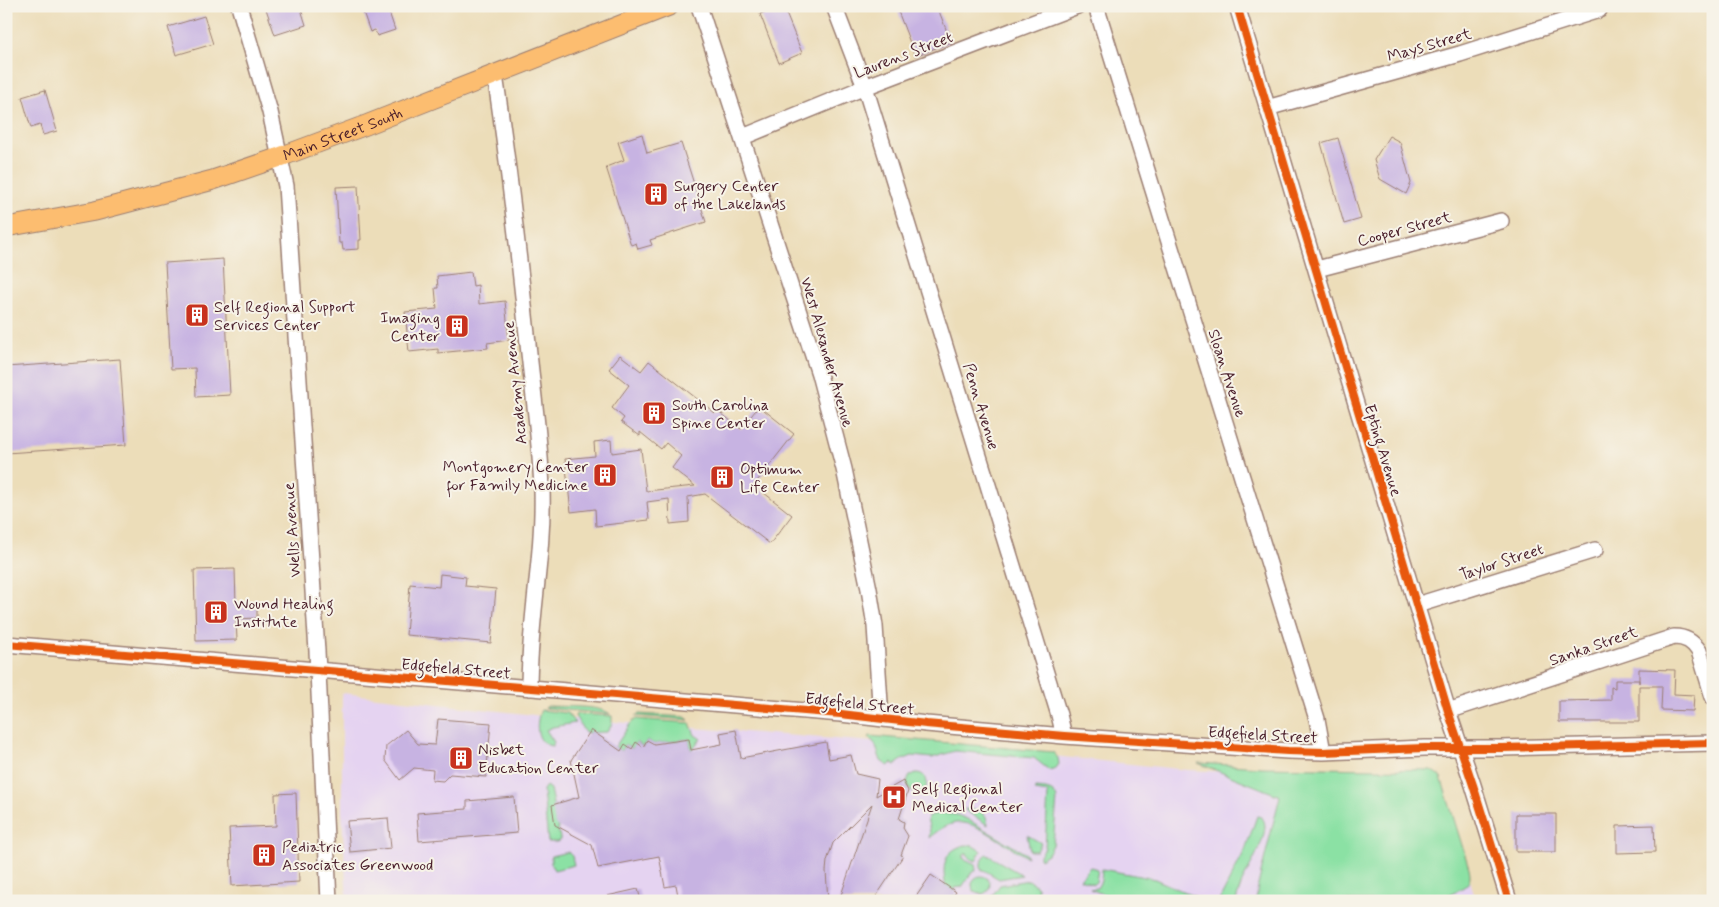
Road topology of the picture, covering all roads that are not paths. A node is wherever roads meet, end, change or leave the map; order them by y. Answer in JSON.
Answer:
{"nodes":[{"id":1,"x":239,"y":6,"type":"edge"},
{"id":2,"x":669,"y":6,"type":"edge"},
{"id":3,"x":699,"y":6,"type":"edge"},
{"id":4,"x":834,"y":6,"type":"edge"},
{"id":5,"x":1078,"y":6,"type":"edge"},
{"id":6,"x":1096,"y":6,"type":"edge"},
{"id":7,"x":1237,"y":6,"type":"edge"},
{"id":8,"x":1599,"y":10,"type":"dead end"},
{"id":9,"x":495,"y":76,"type":"junction"},
{"id":10,"x":865,"y":87,"type":"junction"},
{"id":11,"x":1267,"y":108,"type":"junction"},
{"id":12,"x":743,"y":137,"type":"junction"},
{"id":13,"x":280,"y":157,"type":"junction"},
{"id":14,"x":1500,"y":221,"type":"dead end"},
{"id":15,"x":6,"y":227,"type":"edge"},
{"id":16,"x":1316,"y":269,"type":"junction"},
{"id":17,"x":1595,"y":550,"type":"dead end"},
{"id":18,"x":1417,"y":605,"type":"junction"},
{"id":19,"x":6,"y":644,"type":"edge"},
{"id":20,"x":317,"y":671,"type":"junction"},
{"id":21,"x":529,"y":688,"type":"junction"},
{"id":22,"x":1713,"y":697,"type":"edge"},
{"id":23,"x":1448,"y":711,"type":"junction"},
{"id":24,"x":881,"y":718,"type":"junction"},
{"id":25,"x":1064,"y":736,"type":"junction"},
{"id":26,"x":1713,"y":743,"type":"edge"},
{"id":27,"x":1461,"y":748,"type":"junction"},
{"id":28,"x":1323,"y":752,"type":"junction"},
{"id":29,"x":329,"y":901,"type":"edge"},
{"id":30,"x":1509,"y":901,"type":"edge"}],
"edges":[{"from":1,"to":13,"type":"street","name":"Wells Avenue"},
{"from":2,"to":9,"type":"main road","name":"Main Street South"},
{"from":3,"to":12,"type":"street","name":"West Alexander Avenue"},
{"from":4,"to":10,"type":"street","name":"Penn Avenue"},
{"from":5,"to":10,"type":"street","name":"Laurens Street"},
{"from":6,"to":28,"type":"street","name":"Sloan Avenue"},
{"from":7,"to":11,"type":"street","name":"Epting Avenue"},
{"from":8,"to":11,"type":"street","name":"Mays Street"},
{"from":9,"to":13,"type":"main road","name":"Main Street South"},
{"from":9,"to":21,"type":"street","name":"Academy Avenue"},
{"from":10,"to":12,"type":"street","name":"Laurens Street"},
{"from":10,"to":25,"type":"street","name":"Penn Avenue"},
{"from":11,"to":16,"type":"street","name":"Epting Avenue"},
{"from":12,"to":24,"type":"street","name":"West Alexander Avenue"},
{"from":13,"to":15,"type":"main road","name":"Main Street South"},
{"from":13,"to":20,"type":"street","name":"Wells Avenue"},
{"from":14,"to":16,"type":"street","name":"Cooper Street"},
{"from":16,"to":18,"type":"street","name":"Epting Avenue"},
{"from":17,"to":18,"type":"street","name":"Taylor Street"},
{"from":18,"to":23,"type":"street","name":"Epting Avenue"},
{"from":19,"to":20,"type":"street","name":"Edgefield Street"},
{"from":20,"to":21,"type":"street","name":"Edgefield Street"},
{"from":20,"to":29,"type":"street","name":"Wells Avenue"},
{"from":21,"to":24,"type":"street","name":"Edgefield Street"},
{"from":22,"to":23,"type":"street","name":"Sanka Street"},
{"from":23,"to":27,"type":"street","name":"Epting Avenue"},
{"from":24,"to":25,"type":"street","name":"Edgefield Street"},
{"from":25,"to":28,"type":"street","name":"Edgefield Street"},
{"from":26,"to":27,"type":"street","name":"Edgefield Street"},
{"from":27,"to":28,"type":"street","name":"Edgefield Street"},
{"from":27,"to":30,"type":"street","name":"Epting Avenue"}]}
